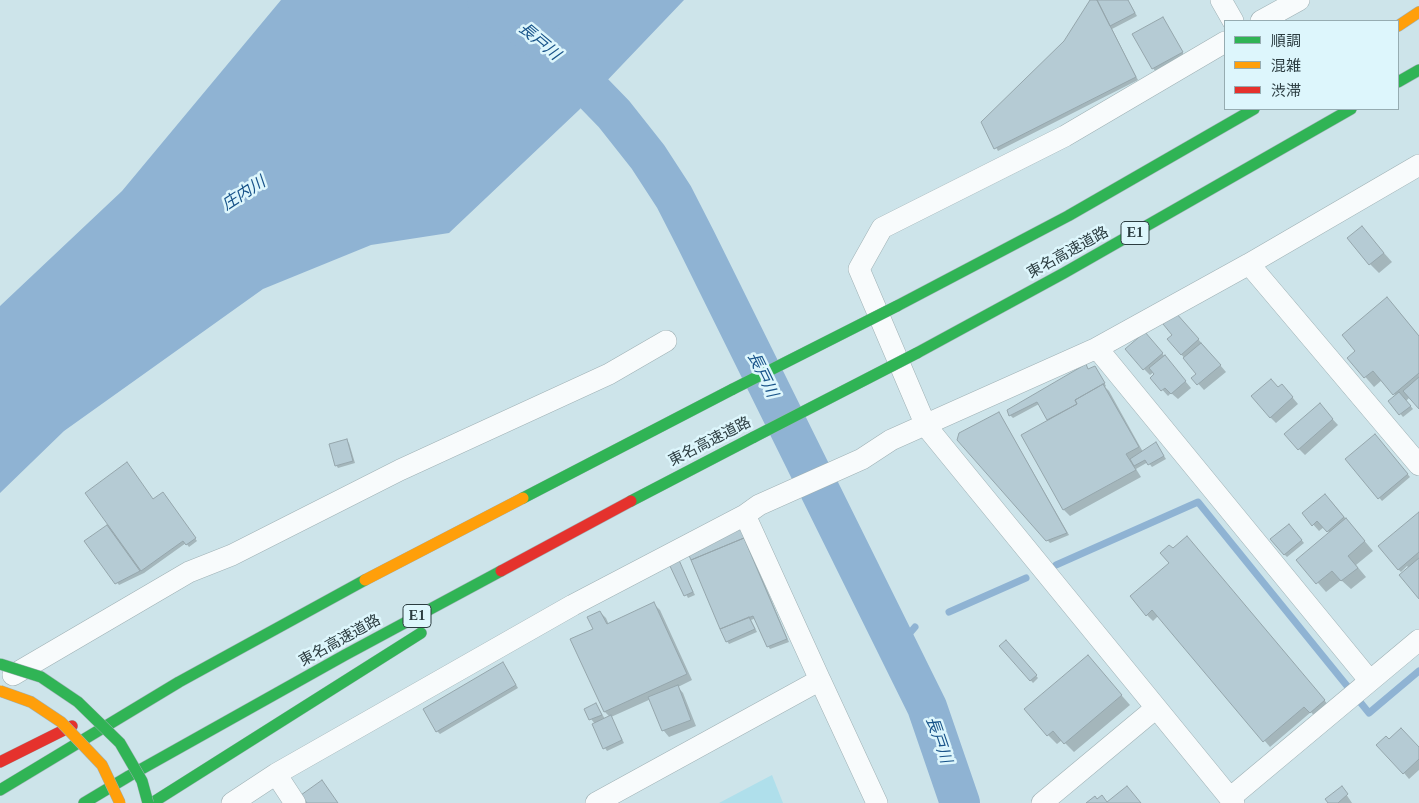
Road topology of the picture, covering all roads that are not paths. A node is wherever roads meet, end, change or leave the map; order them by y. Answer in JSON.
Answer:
{"nodes":[{"id":1,"x":1221,"y":0,"type":"edge"},
{"id":2,"x":1298,"y":0,"type":"edge"},
{"id":3,"x":1419,"y":12,"type":"edge"},
{"id":4,"x":1231,"y":20,"type":"edge"},
{"id":5,"x":1263,"y":20,"type":"edge"},
{"id":6,"x":1399,"y":25,"type":"edge"},
{"id":7,"x":1224,"y":43,"type":"edge"},
{"id":8,"x":1419,"y":70,"type":"edge"},
{"id":9,"x":1399,"y":81,"type":"edge"},
{"id":10,"x":1252,"y":110,"type":"edge"},
{"id":11,"x":1349,"y":110,"type":"edge"},
{"id":12,"x":1416,"y":174,"type":"edge"},
{"id":13,"x":1249,"y":264,"type":"junction"},
{"id":14,"x":666,"y":341,"type":"dead end"},
{"id":15,"x":1097,"y":348,"type":"junction"},
{"id":16,"x":926,"y":426,"type":"junction"},
{"id":17,"x":1419,"y":465,"type":"edge"},
{"id":18,"x":686,"y":471,"type":"junction"},
{"id":19,"x":752,"y":510,"type":"junction"},
{"id":20,"x":479,"y":596,"type":"dead end"},
{"id":21,"x":430,"y":628,"type":"dead end"},
{"id":22,"x":1419,"y":640,"type":"edge"},
{"id":23,"x":0,"y":664,"type":"edge"},
{"id":24,"x":820,"y":680,"type":"junction"},
{"id":25,"x":179,"y":682,"type":"junction"},
{"id":26,"x":0,"y":683,"type":"edge"},
{"id":27,"x":1368,"y":683,"type":"junction"},
{"id":28,"x":0,"y":690,"type":"edge"},
{"id":29,"x":124,"y":703,"type":"dead end"},
{"id":30,"x":1156,"y":708,"type":"junction"},
{"id":31,"x":106,"y":710,"type":"dead end"},
{"id":32,"x":0,"y":762,"type":"edge"},
{"id":33,"x":276,"y":774,"type":"junction"},
{"id":34,"x":0,"y":790,"type":"edge"},
{"id":35,"x":1232,"y":801,"type":"edge"},
{"id":36,"x":84,"y":803,"type":"edge"},
{"id":37,"x":120,"y":803,"type":"edge"},
{"id":38,"x":150,"y":803,"type":"edge"},
{"id":39,"x":232,"y":803,"type":"edge"},
{"id":40,"x":295,"y":803,"type":"edge"},
{"id":41,"x":596,"y":803,"type":"edge"},
{"id":42,"x":878,"y":803,"type":"edge"},
{"id":43,"x":1042,"y":803,"type":"edge"}],
"edges":[{"from":1,"to":4,"type":"street"},
{"from":2,"to":5,"type":"street"},
{"from":3,"to":6,"type":"highway"},
{"from":7,"to":16,"type":"street"},
{"from":8,"to":9,"type":"highway"},
{"from":10,"to":25,"type":"highway","bridge":true},
{"from":11,"to":18,"type":"highway","name":"東名高速道路","number":"E1","bridge":true},
{"from":12,"to":13,"type":"street"},
{"from":13,"to":15,"type":"street"},
{"from":13,"to":17,"type":"street"},
{"from":14,"to":26,"type":"street"},
{"from":15,"to":16,"type":"street"},
{"from":15,"to":27,"type":"street"},
{"from":16,"to":19,"type":"street"},
{"from":16,"to":30,"type":"street"},
{"from":18,"to":20,"type":"highway"},
{"from":18,"to":36,"type":"highway","name":"東名高速道路","number":"E1"},
{"from":19,"to":24,"type":"street"},
{"from":19,"to":33,"type":"street"},
{"from":21,"to":38,"type":"highway"},
{"from":22,"to":27,"type":"street"},
{"from":23,"to":38,"type":"highway","bridge":true},
{"from":24,"to":41,"type":"street"},
{"from":24,"to":42,"type":"street"},
{"from":25,"to":29,"type":"highway"},
{"from":25,"to":34,"type":"highway"},
{"from":27,"to":35,"type":"street"},
{"from":28,"to":37,"type":"highway","bridge":true},
{"from":30,"to":35,"type":"street"},
{"from":30,"to":43,"type":"street"},
{"from":31,"to":32,"type":"highway"},
{"from":33,"to":39,"type":"street"},
{"from":33,"to":40,"type":"street"}]}
